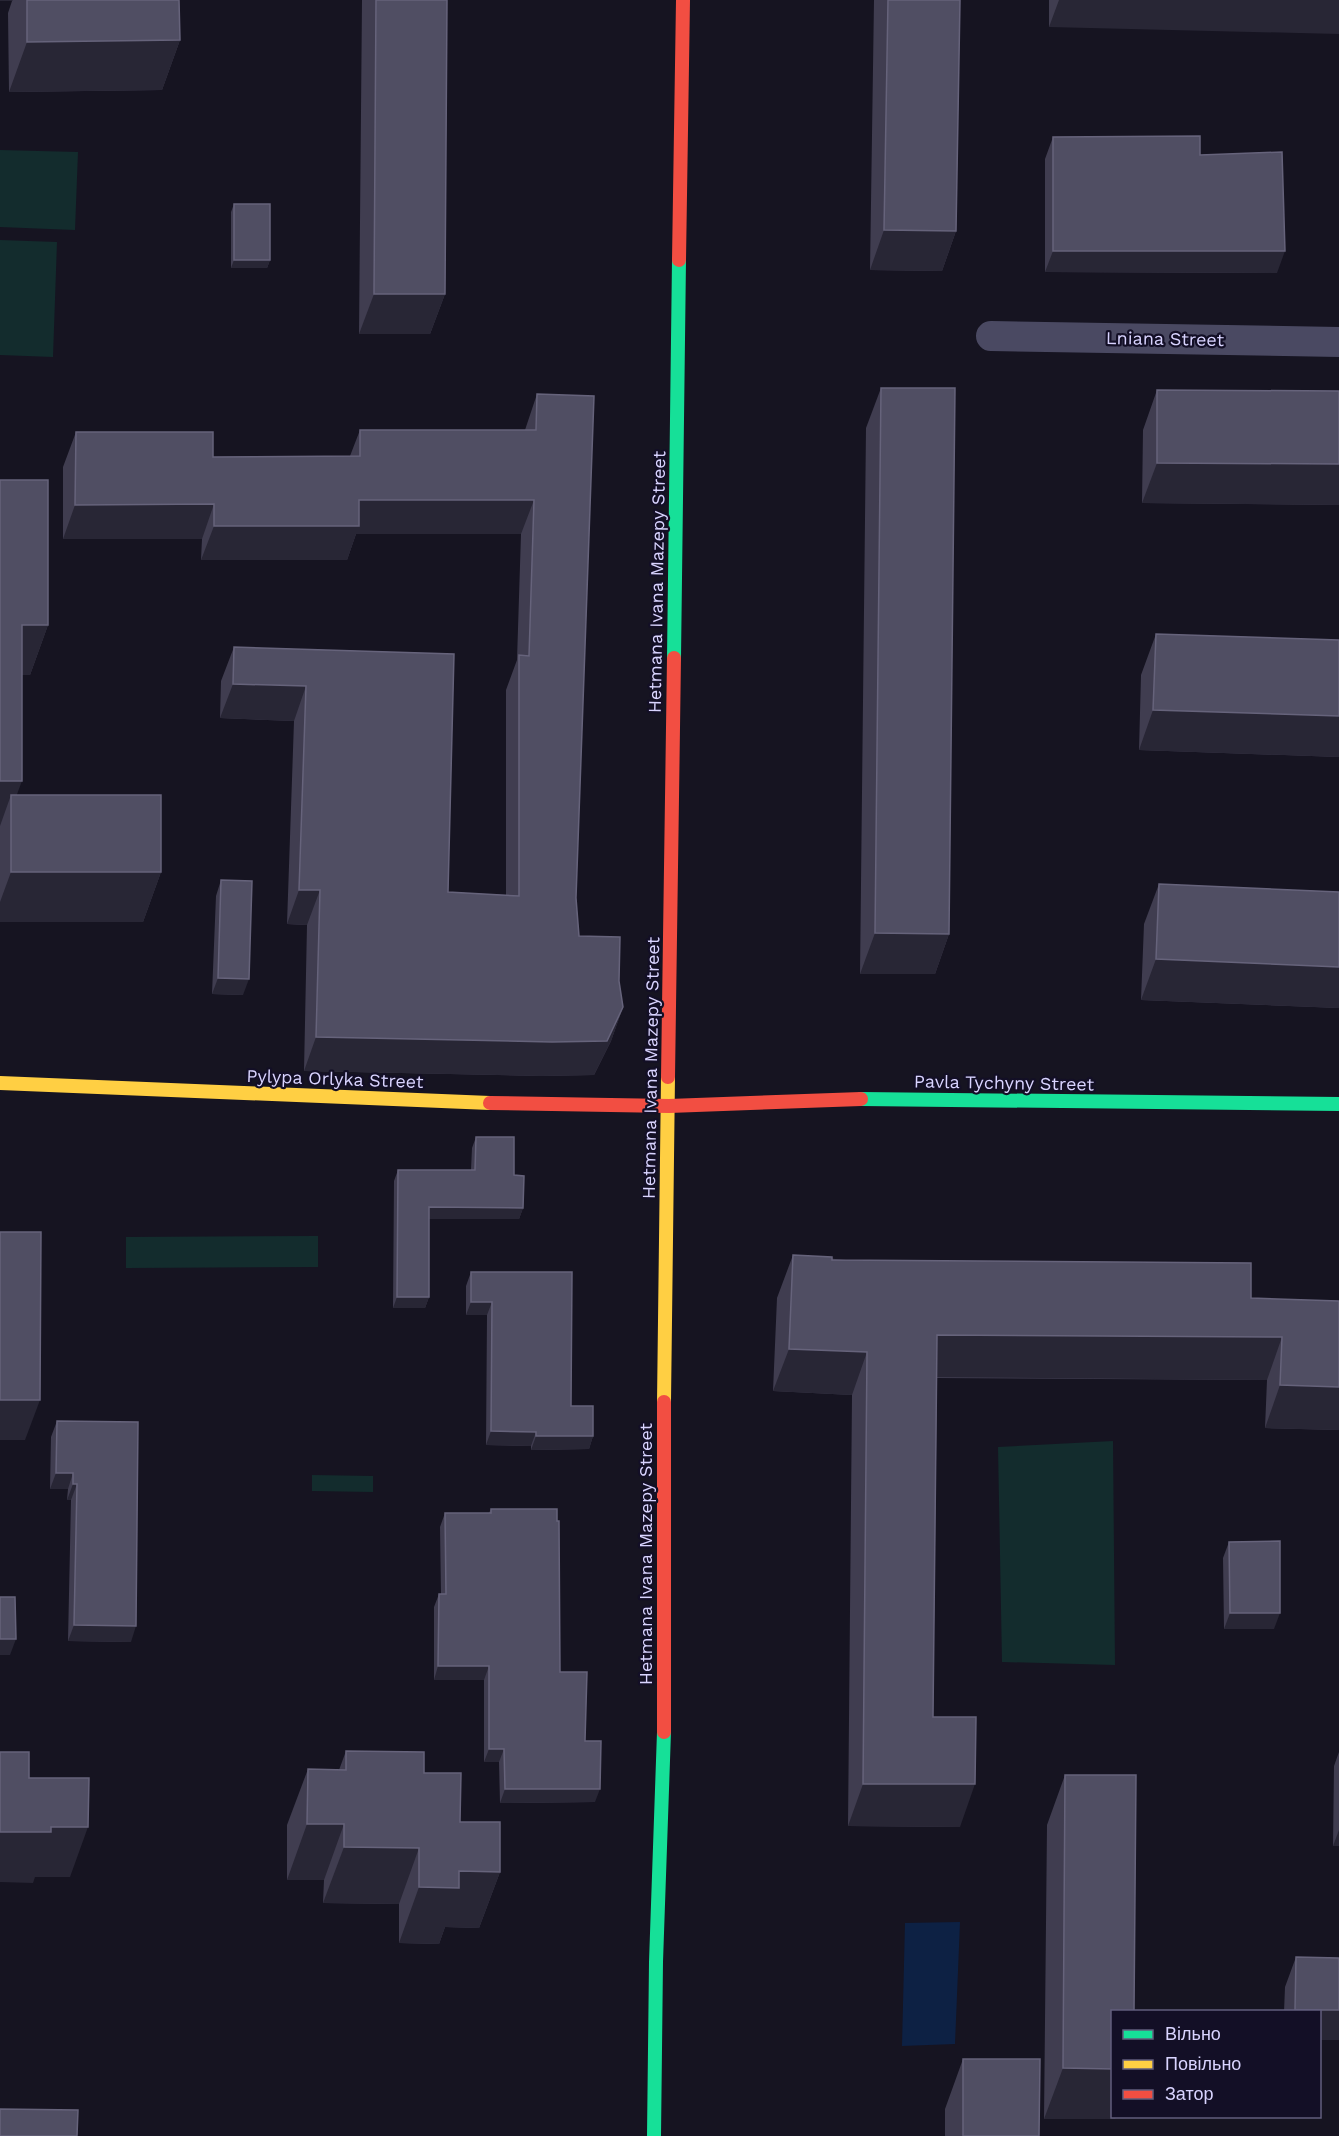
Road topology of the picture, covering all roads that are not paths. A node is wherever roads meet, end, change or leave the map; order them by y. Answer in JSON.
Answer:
{"nodes":[{"id":1,"x":683,"y":0,"type":"edge"},
{"id":2,"x":991,"y":336,"type":"dead end"},
{"id":3,"x":1339,"y":342,"type":"edge"},
{"id":4,"x":0,"y":1083,"type":"edge"},
{"id":5,"x":1339,"y":1104,"type":"edge"},
{"id":6,"x":669,"y":1107,"type":"junction"},
{"id":7,"x":654,"y":2136,"type":"edge"}],
"edges":[{"from":1,"to":6,"type":"main road","name":"Hetmana Ivana Mazepy Street"},
{"from":2,"to":3,"type":"street","name":"Lniana Street"},
{"from":4,"to":6,"type":"main road","name":"Pylypa Orlyka Street"},
{"from":5,"to":6,"type":"main road","name":"Pavla Tychyny Street"},
{"from":6,"to":7,"type":"main road","name":"Hetmana Ivana Mazepy Street"}]}
